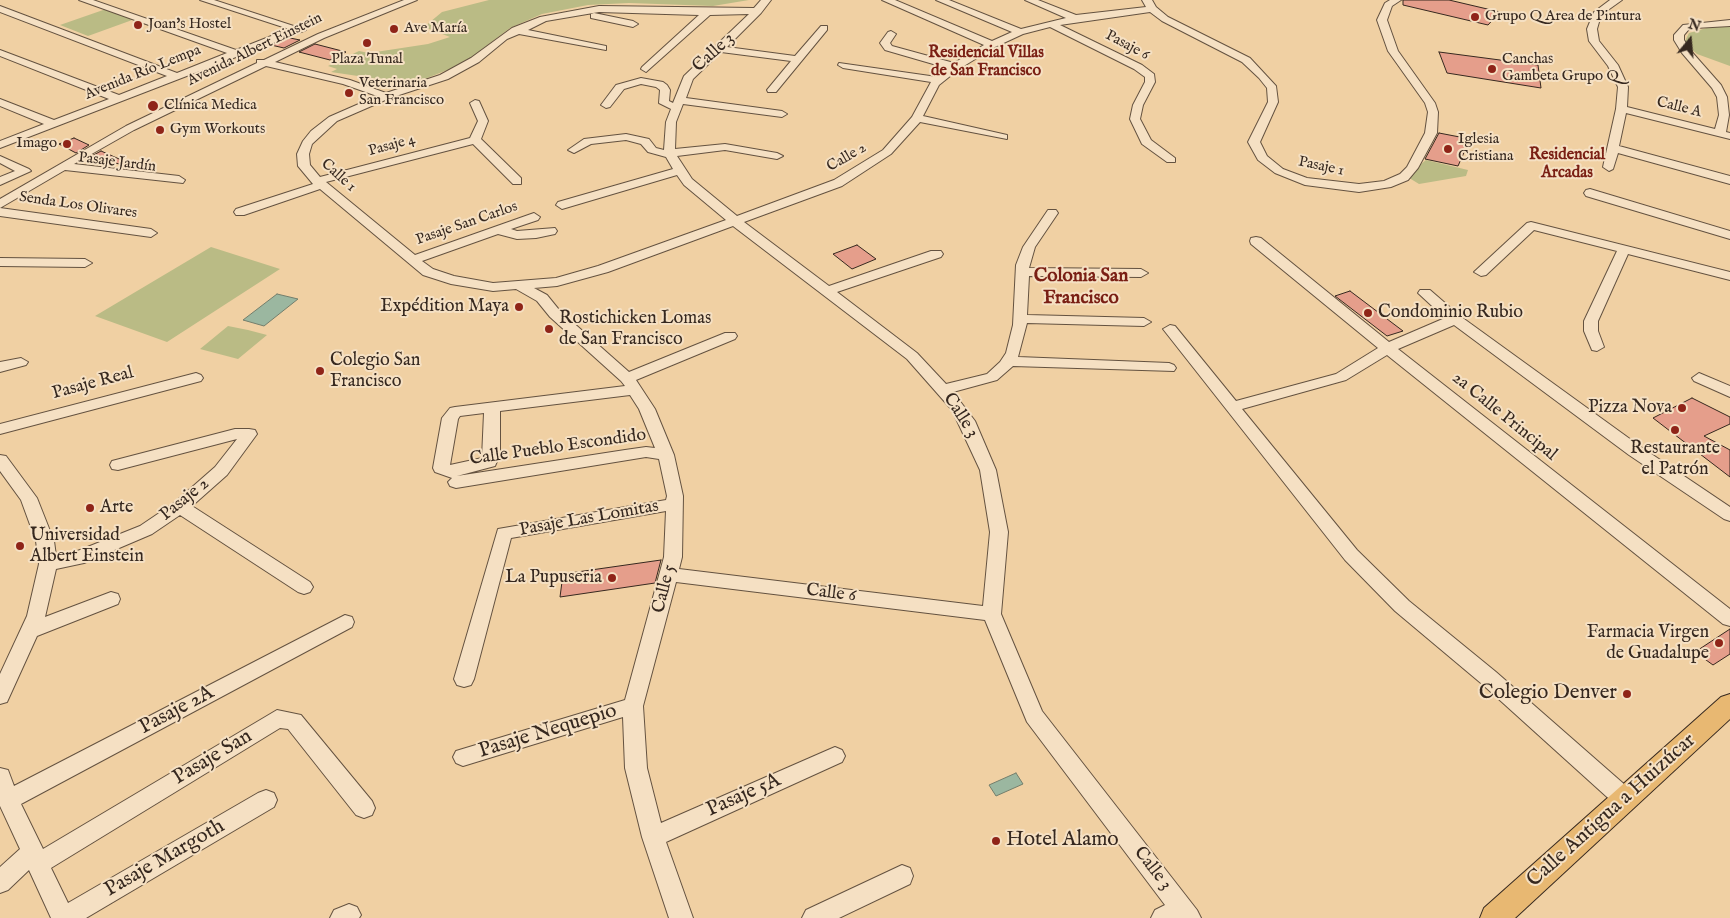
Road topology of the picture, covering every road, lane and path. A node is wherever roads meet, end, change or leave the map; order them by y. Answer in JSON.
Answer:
{"nodes":[{"id":1,"x":84,"y":0,"type":"edge"},
{"id":2,"x":205,"y":0,"type":"edge"},
{"id":3,"x":412,"y":0,"type":"edge"},
{"id":4,"x":762,"y":0,"type":"edge"},
{"id":5,"x":766,"y":0,"type":"edge"},
{"id":6,"x":887,"y":0,"type":"edge"},
{"id":7,"x":941,"y":0,"type":"edge"},
{"id":8,"x":1030,"y":0,"type":"edge"},
{"id":9,"x":1396,"y":0,"type":"edge"},
{"id":10,"x":1616,"y":0,"type":"edge"},
{"id":11,"x":1149,"y":5,"type":"edge"},
{"id":12,"x":0,"y":9,"type":"edge"},
{"id":13,"x":708,"y":11,"type":"junction"},
{"id":14,"x":758,"y":11,"type":"junction"},
{"id":15,"x":575,"y":12,"type":"junction"},
{"id":16,"x":1075,"y":18,"type":"junction"},
{"id":17,"x":1730,"y":23,"type":"edge"},
{"id":18,"x":633,"y":24,"type":"dead end"},
{"id":19,"x":1051,"y":24,"type":"junction"},
{"id":20,"x":743,"y":27,"type":"junction"},
{"id":21,"x":824,"y":28,"type":"dead end"},
{"id":22,"x":298,"y":29,"type":"junction"},
{"id":23,"x":515,"y":30,"type":"junction"},
{"id":24,"x":1020,"y":32,"type":"junction"},
{"id":25,"x":891,"y":34,"type":"dead end"},
{"id":26,"x":322,"y":36,"type":"junction"},
{"id":27,"x":992,"y":45,"type":"junction"},
{"id":28,"x":603,"y":48,"type":"dead end"},
{"id":29,"x":718,"y":49,"type":"junction"},
{"id":30,"x":0,"y":53,"type":"edge"},
{"id":31,"x":234,"y":53,"type":"junction"},
{"id":32,"x":797,"y":59,"type":"junction"},
{"id":33,"x":264,"y":63,"type":"junction"},
{"id":34,"x":843,"y":65,"type":"dead end"},
{"id":35,"x":955,"y":67,"type":"junction"},
{"id":36,"x":646,"y":69,"type":"dead end"},
{"id":37,"x":176,"y":76,"type":"junction"},
{"id":38,"x":939,"y":80,"type":"junction"},
{"id":39,"x":772,"y":90,"type":"dead end"},
{"id":40,"x":386,"y":96,"type":"junction"},
{"id":41,"x":119,"y":99,"type":"junction"},
{"id":42,"x":0,"y":102,"type":"edge"},
{"id":43,"x":474,"y":103,"type":"dead end"},
{"id":44,"x":677,"y":103,"type":"junction"},
{"id":45,"x":606,"y":105,"type":"dead end"},
{"id":46,"x":1621,"y":109,"type":"junction"},
{"id":47,"x":782,"y":114,"type":"dead end"},
{"id":48,"x":917,"y":118,"type":"junction"},
{"id":49,"x":54,"y":124,"type":"junction"},
{"id":50,"x":1725,"y":135,"type":"edge"},
{"id":51,"x":1002,"y":137,"type":"dead end"},
{"id":52,"x":475,"y":140,"type":"junction"},
{"id":53,"x":0,"y":145,"type":"edge"},
{"id":54,"x":1612,"y":148,"type":"junction"},
{"id":55,"x":574,"y":150,"type":"dead end"},
{"id":56,"x":671,"y":153,"type":"junction"},
{"id":57,"x":777,"y":156,"type":"dead end"},
{"id":58,"x":0,"y":159,"type":"edge"},
{"id":59,"x":1171,"y":160,"type":"dead end"},
{"id":60,"x":1609,"y":167,"type":"dead end"},
{"id":61,"x":62,"y":169,"type":"junction"},
{"id":62,"x":679,"y":171,"type":"junction"},
{"id":63,"x":1730,"y":180,"type":"edge"},
{"id":64,"x":517,"y":181,"type":"dead end"},
{"id":65,"x":0,"y":182,"type":"edge"},
{"id":66,"x":174,"y":183,"type":"dead end"},
{"id":67,"x":319,"y":183,"type":"junction"},
{"id":68,"x":1590,"y":193,"type":"dead end"},
{"id":69,"x":0,"y":204,"type":"edge"},
{"id":70,"x":562,"y":205,"type":"dead end"},
{"id":71,"x":0,"y":212,"type":"edge"},
{"id":72,"x":240,"y":212,"type":"dead end"},
{"id":73,"x":1052,"y":213,"type":"dead end"},
{"id":74,"x":534,"y":218,"type":"dead end"},
{"id":75,"x":734,"y":220,"type":"junction"},
{"id":76,"x":498,"y":230,"type":"junction"},
{"id":77,"x":551,"y":231,"type":"dead end"},
{"id":78,"x":151,"y":233,"type":"dead end"},
{"id":79,"x":1730,"y":235,"type":"edge"},
{"id":80,"x":1256,"y":241,"type":"dead end"},
{"id":81,"x":1624,"y":250,"type":"junction"},
{"id":82,"x":936,"y":254,"type":"dead end"},
{"id":83,"x":412,"y":260,"type":"junction"},
{"id":84,"x":0,"y":262,"type":"edge"},
{"id":85,"x":85,"y":263,"type":"dead end"},
{"id":86,"x":1022,"y":272,"type":"junction"},
{"id":87,"x":1481,"y":272,"type":"dead end"},
{"id":88,"x":1141,"y":273,"type":"dead end"},
{"id":89,"x":1730,"y":276,"type":"edge"},
{"id":90,"x":557,"y":282,"type":"junction"},
{"id":91,"x":520,"y":286,"type":"junction"},
{"id":92,"x":827,"y":291,"type":"junction"},
{"id":93,"x":1425,"y":293,"type":"dead end"},
{"id":94,"x":542,"y":298,"type":"junction"},
{"id":95,"x":1020,"y":319,"type":"junction"},
{"id":96,"x":1455,"y":319,"type":"junction"},
{"id":97,"x":1144,"y":322,"type":"dead end"},
{"id":98,"x":1170,"y":329,"type":"dead end"},
{"id":99,"x":730,"y":336,"type":"dead end"},
{"id":100,"x":1597,"y":347,"type":"dead end"},
{"id":101,"x":1389,"y":348,"type":"junction"},
{"id":102,"x":1008,"y":361,"type":"junction"},
{"id":103,"x":20,"y":362,"type":"dead end"},
{"id":104,"x":0,"y":367,"type":"edge"},
{"id":105,"x":1169,"y":368,"type":"dead end"},
{"id":106,"x":196,"y":378,"type":"dead end"},
{"id":107,"x":1699,"y":378,"type":"dead end"},
{"id":108,"x":631,"y":384,"type":"junction"},
{"id":109,"x":943,"y":390,"type":"junction"},
{"id":110,"x":1730,"y":392,"type":"edge"},
{"id":111,"x":492,"y":407,"type":"junction"},
{"id":112,"x":1232,"y":407,"type":"junction"},
{"id":113,"x":0,"y":429,"type":"edge"},
{"id":114,"x":666,"y":455,"type":"junction"},
{"id":115,"x":0,"y":460,"type":"edge"},
{"id":116,"x":118,"y":465,"type":"dead end"},
{"id":117,"x":456,"y":482,"type":"dead end"},
{"id":118,"x":675,"y":504,"type":"junction"},
{"id":119,"x":180,"y":507,"type":"junction"},
{"id":120,"x":1730,"y":515,"type":"edge"},
{"id":121,"x":48,"y":564,"type":"junction"},
{"id":122,"x":670,"y":574,"type":"junction"},
{"id":123,"x":304,"y":587,"type":"dead end"},
{"id":124,"x":112,"y":599,"type":"dead end"},
{"id":125,"x":992,"y":614,"type":"junction"},
{"id":126,"x":1730,"y":619,"type":"edge"},
{"id":127,"x":345,"y":622,"type":"dead end"},
{"id":128,"x":31,"y":630,"type":"junction"},
{"id":129,"x":5,"y":672,"type":"edge"},
{"id":130,"x":464,"y":679,"type":"dead end"},
{"id":131,"x":0,"y":696,"type":"edge"},
{"id":132,"x":1730,"y":704,"type":"edge"},
{"id":133,"x":633,"y":706,"type":"junction"},
{"id":134,"x":835,"y":756,"type":"dead end"},
{"id":135,"x":463,"y":757,"type":"dead end"},
{"id":136,"x":0,"y":777,"type":"edge"},
{"id":137,"x":1625,"y":799,"type":"junction"},
{"id":138,"x":8,"y":800,"type":"junction"},
{"id":139,"x":266,"y":800,"type":"dead end"},
{"id":140,"x":364,"y":808,"type":"dead end"},
{"id":141,"x":653,"y":837,"type":"junction"},
{"id":142,"x":36,"y":858,"type":"junction"},
{"id":143,"x":902,"y":876,"type":"dead end"},
{"id":144,"x":0,"y":882,"type":"edge"},
{"id":145,"x":1178,"y":915,"type":"edge"},
{"id":146,"x":64,"y":918,"type":"edge"},
{"id":147,"x":681,"y":918,"type":"edge"},
{"id":148,"x":814,"y":918,"type":"edge"},
{"id":149,"x":1494,"y":918,"type":"edge"}],
"edges":[{"from":1,"to":31,"type":"street"},
{"from":2,"to":22,"type":"street"},
{"from":3,"to":26,"type":"street","name":"Avenida Albert Einstein"},
{"from":4,"to":13,"type":"street"},
{"from":5,"to":14,"type":"street"},
{"from":6,"to":27,"type":"street"},
{"from":7,"to":24,"type":"street"},
{"from":8,"to":16,"type":"street"},
{"from":9,"to":11,"type":"street","name":"Pasaje 1"},
{"from":10,"to":46,"type":"street"},
{"from":11,"to":16,"type":"street","name":"Calle 2"},
{"from":12,"to":37,"type":"street"},
{"from":13,"to":14,"type":"street","name":"Calle 1"},
{"from":13,"to":15,"type":"street","name":"Calle 1"},
{"from":13,"to":20,"type":"street"},
{"from":13,"to":36,"type":"street"},
{"from":14,"to":20,"type":"street","name":"Calle 3"},
{"from":15,"to":18,"type":"street"},
{"from":15,"to":23,"type":"street","name":"Calle 1"},
{"from":16,"to":19,"type":"street","name":"Calle 2"},
{"from":17,"to":50,"type":"street"},
{"from":19,"to":24,"type":"street","name":"Calle 2"},
{"from":19,"to":59,"type":"street","name":"Pasaje 6"},
{"from":20,"to":29,"type":"street","name":"Calle 3"},
{"from":21,"to":32,"type":"street"},
{"from":22,"to":26,"type":"street"},
{"from":22,"to":31,"type":"street","name":"Avenida Río Lempa"},
{"from":23,"to":28,"type":"street"},
{"from":23,"to":40,"type":"street","name":"Calle 1"},
{"from":24,"to":27,"type":"street","name":"Calle 2"},
{"from":25,"to":35,"type":"street"},
{"from":26,"to":33,"type":"street","name":"Avenida Albert Einstein"},
{"from":27,"to":35,"type":"street","name":"Calle 2"},
{"from":29,"to":32,"type":"street"},
{"from":29,"to":44,"type":"street","name":"Calle 3"},
{"from":30,"to":41,"type":"street"},
{"from":31,"to":33,"type":"street"},
{"from":31,"to":37,"type":"street","name":"Avenida Río Lempa"},
{"from":32,"to":39,"type":"street"},
{"from":33,"to":40,"type":"street"},
{"from":33,"to":61,"type":"street","name":"Avenida Albert Einstein"},
{"from":34,"to":38,"type":"street"},
{"from":35,"to":38,"type":"street","name":"Calle 2"},
{"from":37,"to":41,"type":"street","name":"Avenida Río Lempa"},
{"from":38,"to":48,"type":"street","name":"Calle 2"},
{"from":40,"to":67,"type":"street","name":"Calle 1"},
{"from":41,"to":49,"type":"street","name":"Avenida Río Lempa"},
{"from":42,"to":49,"type":"street"},
{"from":43,"to":52,"type":"street"},
{"from":44,"to":45,"type":"street"},
{"from":44,"to":47,"type":"street"},
{"from":44,"to":56,"type":"street","name":"Calle 3"},
{"from":46,"to":50,"type":"street","name":"Calle A"},
{"from":46,"to":54,"type":"street"},
{"from":48,"to":51,"type":"street"},
{"from":48,"to":75,"type":"street","name":"Calle 2"},
{"from":49,"to":53,"type":"street","name":"Avenida Río Lempa"},
{"from":52,"to":64,"type":"street"},
{"from":52,"to":67,"type":"street","name":"Pasaje 4"},
{"from":54,"to":60,"type":"street"},
{"from":54,"to":63,"type":"street"},
{"from":55,"to":56,"type":"street"},
{"from":56,"to":57,"type":"street"},
{"from":56,"to":62,"type":"street","name":"Calle 3"},
{"from":58,"to":65,"type":"street"},
{"from":61,"to":66,"type":"street","name":"Pasaje Jardín"},
{"from":61,"to":69,"type":"street","name":"Avenida Albert Einstein"},
{"from":62,"to":70,"type":"street"},
{"from":62,"to":75,"type":"street","name":"Calle 3"},
{"from":67,"to":72,"type":"street","name":"Pasaje 4"},
{"from":67,"to":83,"type":"street","name":"Calle 1"},
{"from":68,"to":79,"type":"street"},
{"from":71,"to":78,"type":"street","name":"Senda Los Olivares"},
{"from":73,"to":86,"type":"street"},
{"from":74,"to":76,"type":"street","name":"Pasaje San Carlos"},
{"from":75,"to":90,"type":"street","name":"Calle 2"},
{"from":75,"to":92,"type":"street","name":"Calle 3"},
{"from":76,"to":77,"type":"street"},
{"from":76,"to":83,"type":"street","name":"Pasaje San Carlos"},
{"from":80,"to":101,"type":"street","name":"2a Calle Principal"},
{"from":81,"to":87,"type":"street"},
{"from":81,"to":89,"type":"street"},
{"from":81,"to":100,"type":"street"},
{"from":82,"to":92,"type":"street"},
{"from":83,"to":91,"type":"street","name":"Calle 1"},
{"from":84,"to":85,"type":"street"},
{"from":86,"to":88,"type":"street"},
{"from":86,"to":95,"type":"street"},
{"from":90,"to":91,"type":"street","name":"Calle 2"},
{"from":90,"to":94,"type":"street"},
{"from":91,"to":94,"type":"street","name":"Calle 5"},
{"from":92,"to":109,"type":"street","name":"Calle 3"},
{"from":93,"to":96,"type":"street"},
{"from":94,"to":108,"type":"street","name":"Calle 5"},
{"from":95,"to":97,"type":"street"},
{"from":95,"to":102,"type":"street"},
{"from":96,"to":101,"type":"street"},
{"from":96,"to":120,"type":"street"},
{"from":98,"to":112,"type":"street"},
{"from":99,"to":108,"type":"street"},
{"from":101,"to":112,"type":"street"},
{"from":101,"to":126,"type":"street","name":"2a Calle Principal"},
{"from":102,"to":105,"type":"street"},
{"from":102,"to":109,"type":"street"},
{"from":103,"to":104,"type":"street"},
{"from":106,"to":113,"type":"street","name":"Pasaje Real"},
{"from":107,"to":110,"type":"street"},
{"from":108,"to":111,"type":"street"},
{"from":108,"to":114,"type":"street","name":"Calle 5"},
{"from":109,"to":125,"type":"street","name":"Calle 3"},
{"from":111,"to":111,"type":"street"},
{"from":112,"to":137,"type":"street"},
{"from":114,"to":117,"type":"street","name":"Calle Pueblo Escondido"},
{"from":114,"to":118,"type":"street","name":"Calle 5"},
{"from":115,"to":121,"type":"street"},
{"from":116,"to":119,"type":"street","name":"Pasaje 2"},
{"from":118,"to":122,"type":"street","name":"Calle 5"},
{"from":118,"to":130,"type":"street","name":"Pasaje Las Lomitas"},
{"from":119,"to":121,"type":"street","name":"Pasaje 2"},
{"from":119,"to":123,"type":"street"},
{"from":121,"to":128,"type":"street"},
{"from":122,"to":125,"type":"street","name":"Calle 6"},
{"from":122,"to":133,"type":"street","name":"Calle 5"},
{"from":124,"to":128,"type":"street"},
{"from":125,"to":145,"type":"street","name":"Calle 3"},
{"from":127,"to":138,"type":"street","name":"Pasaje 2A"},
{"from":128,"to":129,"type":"street"},
{"from":129,"to":131,"type":"street"},
{"from":132,"to":137,"type":"main road","name":"Calle Antigua a Huizúcar"},
{"from":133,"to":135,"type":"street","name":"Pasaje Nequepio"},
{"from":133,"to":141,"type":"street","name":"Calle 5"},
{"from":134,"to":141,"type":"street","name":"Pasaje 5A"},
{"from":136,"to":138,"type":"street"},
{"from":137,"to":149,"type":"main road","name":"Calle Antigua a Huizúcar"},
{"from":138,"to":142,"type":"street"},
{"from":139,"to":146,"type":"street","name":"Pasaje Margoth"},
{"from":140,"to":142,"type":"street","name":"Pasaje San"},
{"from":141,"to":147,"type":"street","name":"Calle 5"},
{"from":142,"to":144,"type":"street"},
{"from":142,"to":146,"type":"street"},
{"from":143,"to":148,"type":"street"}]}
